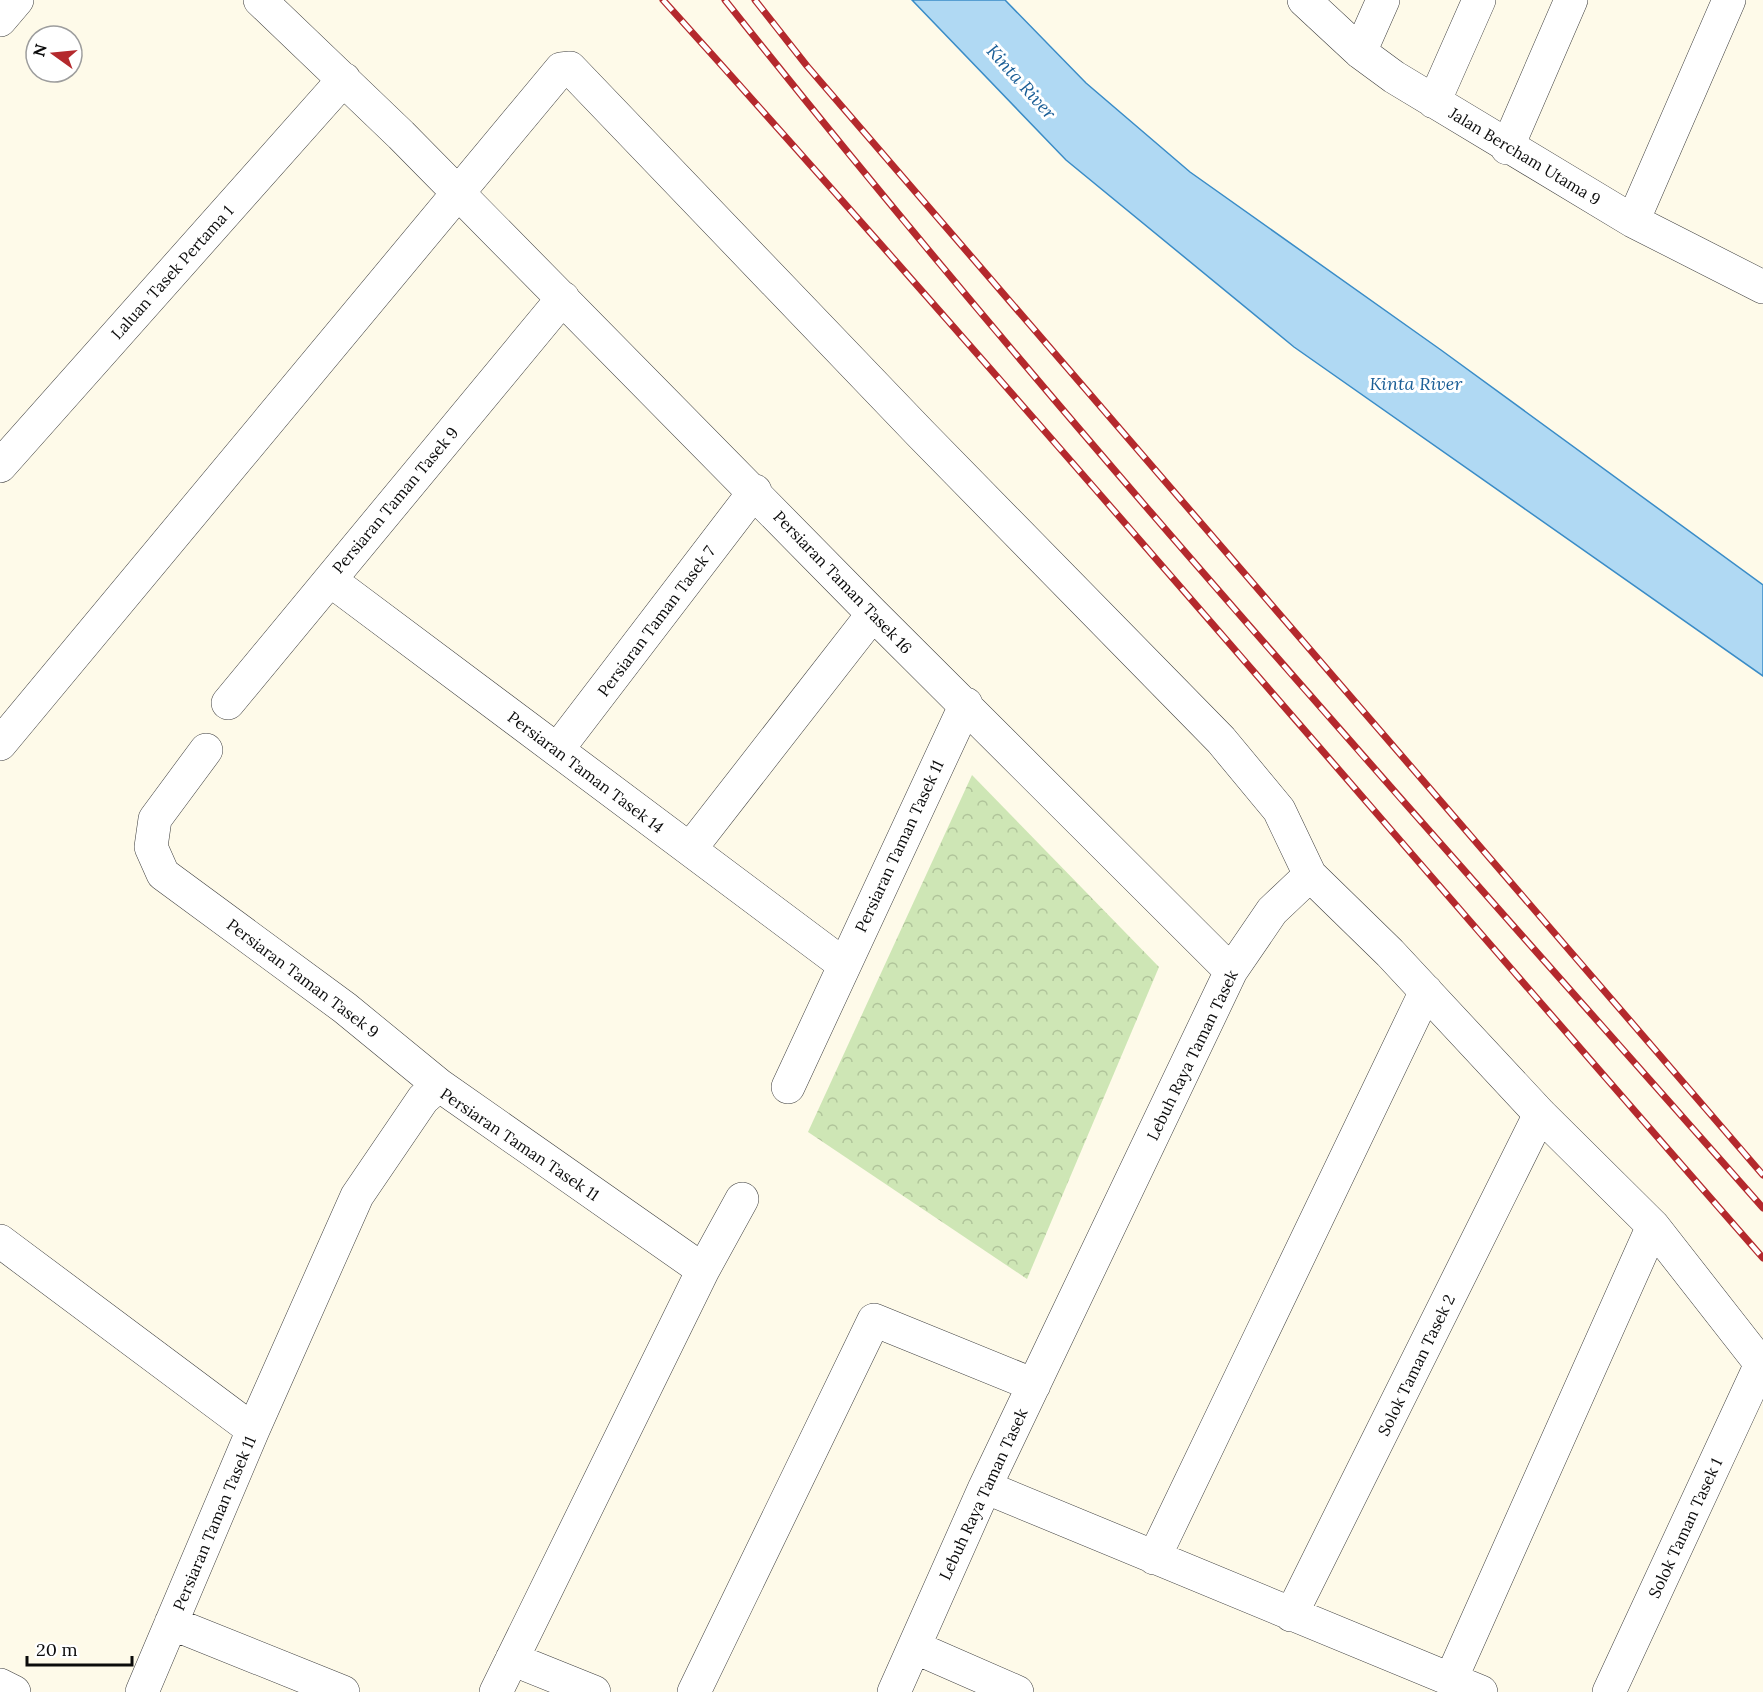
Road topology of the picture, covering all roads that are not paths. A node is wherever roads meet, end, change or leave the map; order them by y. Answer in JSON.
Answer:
{"nodes":[{"id":1,"x":18,"y":0,"type":"edge"},
{"id":2,"x":260,"y":0,"type":"edge"},
{"id":3,"x":1304,"y":0,"type":"edge"},
{"id":4,"x":1383,"y":0,"type":"edge"},
{"id":5,"x":1479,"y":0,"type":"edge"},
{"id":6,"x":1571,"y":0,"type":"edge"},
{"id":7,"x":1729,"y":0,"type":"edge"},
{"id":8,"x":0,"y":20,"type":"edge"},
{"id":9,"x":1360,"y":52,"type":"junction"},
{"id":10,"x":344,"y":79,"type":"junction"},
{"id":11,"x":1434,"y":102,"type":"junction"},
{"id":12,"x":1507,"y":147,"type":"junction"},
{"id":13,"x":457,"y":191,"type":"junction"},
{"id":14,"x":1633,"y":221,"type":"junction"},
{"id":15,"x":1762,"y":283,"type":"edge"},
{"id":16,"x":563,"y":298,"type":"junction"},
{"id":17,"x":0,"y":466,"type":"edge"},
{"id":18,"x":755,"y":491,"type":"junction"},
{"id":19,"x":330,"y":580,"type":"junction"},
{"id":20,"x":873,"y":614,"type":"junction"},
{"id":21,"x":228,"y":703,"type":"dead end"},
{"id":22,"x":966,"y":704,"type":"junction"},
{"id":23,"x":0,"y":744,"type":"edge"},
{"id":24,"x":206,"y":750,"type":"dead end"},
{"id":25,"x":557,"y":750,"type":"junction"},
{"id":26,"x":690,"y":849,"type":"junction"},
{"id":27,"x":1310,"y":875,"type":"junction"},
{"id":28,"x":843,"y":964,"type":"junction"},
{"id":29,"x":1231,"y":970,"type":"junction"},
{"id":30,"x":1425,"y":992,"type":"junction"},
{"id":31,"x":439,"y":1085,"type":"junction"},
{"id":32,"x":788,"y":1087,"type":"dead end"},
{"id":33,"x":1540,"y":1114,"type":"junction"},
{"id":34,"x":742,"y":1199,"type":"dead end"},
{"id":35,"x":1653,"y":1226,"type":"junction"},
{"id":36,"x":0,"y":1241,"type":"edge"},
{"id":37,"x":703,"y":1270,"type":"junction"},
{"id":38,"x":1034,"y":1385,"type":"junction"},
{"id":39,"x":253,"y":1430,"type":"junction"},
{"id":40,"x":985,"y":1487,"type":"junction"},
{"id":41,"x":1154,"y":1558,"type":"junction"},
{"id":42,"x":1292,"y":1615,"type":"junction"},
{"id":43,"x":171,"y":1623,"type":"junction"},
{"id":44,"x":914,"y":1647,"type":"junction"},
{"id":45,"x":516,"y":1649,"type":"junction"},
{"id":46,"x":1451,"y":1679,"type":"junction"},
{"id":47,"x":0,"y":1685,"type":"edge"},
{"id":48,"x":337,"y":1691,"type":"edge"},
{"id":49,"x":14,"y":1692,"type":"edge"},
{"id":50,"x":142,"y":1692,"type":"edge"},
{"id":51,"x":496,"y":1692,"type":"edge"},
{"id":52,"x":594,"y":1692,"type":"edge"},
{"id":53,"x":694,"y":1692,"type":"edge"},
{"id":54,"x":894,"y":1692,"type":"edge"},
{"id":55,"x":1017,"y":1692,"type":"edge"},
{"id":56,"x":1481,"y":1692,"type":"edge"},
{"id":57,"x":1609,"y":1692,"type":"edge"}],
"edges":[{"from":1,"to":8,"type":"street"},
{"from":2,"to":10,"type":"street","name":"Persiaran Taman Tasek 16"},
{"from":3,"to":9,"type":"street","name":"Jalan Bercham Utama 9"},
{"from":4,"to":9,"type":"street"},
{"from":5,"to":11,"type":"street"},
{"from":6,"to":12,"type":"street"},
{"from":7,"to":14,"type":"street"},
{"from":9,"to":11,"type":"street","name":"Jalan Bercham Utama 9"},
{"from":10,"to":13,"type":"street","name":"Persiaran Taman Tasek 16"},
{"from":10,"to":17,"type":"street","name":"Laluan Tasek Pertama 1"},
{"from":11,"to":12,"type":"street","name":"Jalan Bercham Utama 9"},
{"from":12,"to":14,"type":"street","name":"Jalan Bercham Utama 9"},
{"from":13,"to":16,"type":"street","name":"Persiaran Taman Tasek 16"},
{"from":13,"to":23,"type":"street"},
{"from":13,"to":27,"type":"street"},
{"from":14,"to":15,"type":"street","name":"Jalan Bercham Utama 9"},
{"from":16,"to":18,"type":"street","name":"Persiaran Taman Tasek 16"},
{"from":16,"to":19,"type":"street","name":"Persiaran Taman Tasek 9"},
{"from":18,"to":20,"type":"street","name":"Persiaran Taman Tasek 16"},
{"from":18,"to":25,"type":"street","name":"Persiaran Taman Tasek 7"},
{"from":19,"to":21,"type":"street","name":"Persiaran Taman Tasek 9"},
{"from":19,"to":25,"type":"street","name":"Persiaran Taman Tasek 14"},
{"from":20,"to":22,"type":"street","name":"Persiaran Taman Tasek 16"},
{"from":20,"to":26,"type":"street"},
{"from":22,"to":28,"type":"street","name":"Persiaran Taman Tasek 11"},
{"from":22,"to":29,"type":"street","name":"Persiaran Taman Tasek 16"},
{"from":24,"to":31,"type":"street","name":"Persiaran Taman Tasek 9"},
{"from":25,"to":26,"type":"street","name":"Persiaran Taman Tasek 14"},
{"from":26,"to":28,"type":"street","name":"Persiaran Taman Tasek 14"},
{"from":27,"to":29,"type":"street","name":"Lebuh Raya Taman Tasek"},
{"from":27,"to":30,"type":"street"},
{"from":28,"to":32,"type":"street","name":"Persiaran Taman Tasek 11"},
{"from":29,"to":38,"type":"street","name":"Lebuh Raya Taman Tasek"},
{"from":30,"to":33,"type":"street"},
{"from":30,"to":41,"type":"street"},
{"from":31,"to":37,"type":"street","name":"Persiaran Taman Tasek 11"},
{"from":31,"to":39,"type":"street","name":"Persiaran Taman Tasek 11"},
{"from":33,"to":35,"type":"street"},
{"from":33,"to":42,"type":"street","name":"Solok Taman Tasek 2"},
{"from":34,"to":37,"type":"street"},
{"from":35,"to":46,"type":"street"},
{"from":35,"to":57,"type":"street","name":"Solok Taman Tasek 1"},
{"from":36,"to":39,"type":"street"},
{"from":37,"to":45,"type":"street"},
{"from":38,"to":40,"type":"street","name":"Lebuh Raya Taman Tasek"},
{"from":38,"to":53,"type":"street"},
{"from":39,"to":43,"type":"street","name":"Persiaran Taman Tasek 11"},
{"from":40,"to":41,"type":"street"},
{"from":40,"to":44,"type":"street","name":"Lebuh Raya Taman Tasek"},
{"from":41,"to":42,"type":"street"},
{"from":42,"to":46,"type":"street"},
{"from":43,"to":48,"type":"street"},
{"from":43,"to":50,"type":"street","name":"Persiaran Taman Tasek 11"},
{"from":44,"to":54,"type":"street","name":"Lebuh Raya Taman Tasek"},
{"from":44,"to":55,"type":"street"},
{"from":45,"to":51,"type":"street"},
{"from":45,"to":52,"type":"street"},
{"from":46,"to":56,"type":"street"},
{"from":47,"to":49,"type":"street"}]}
